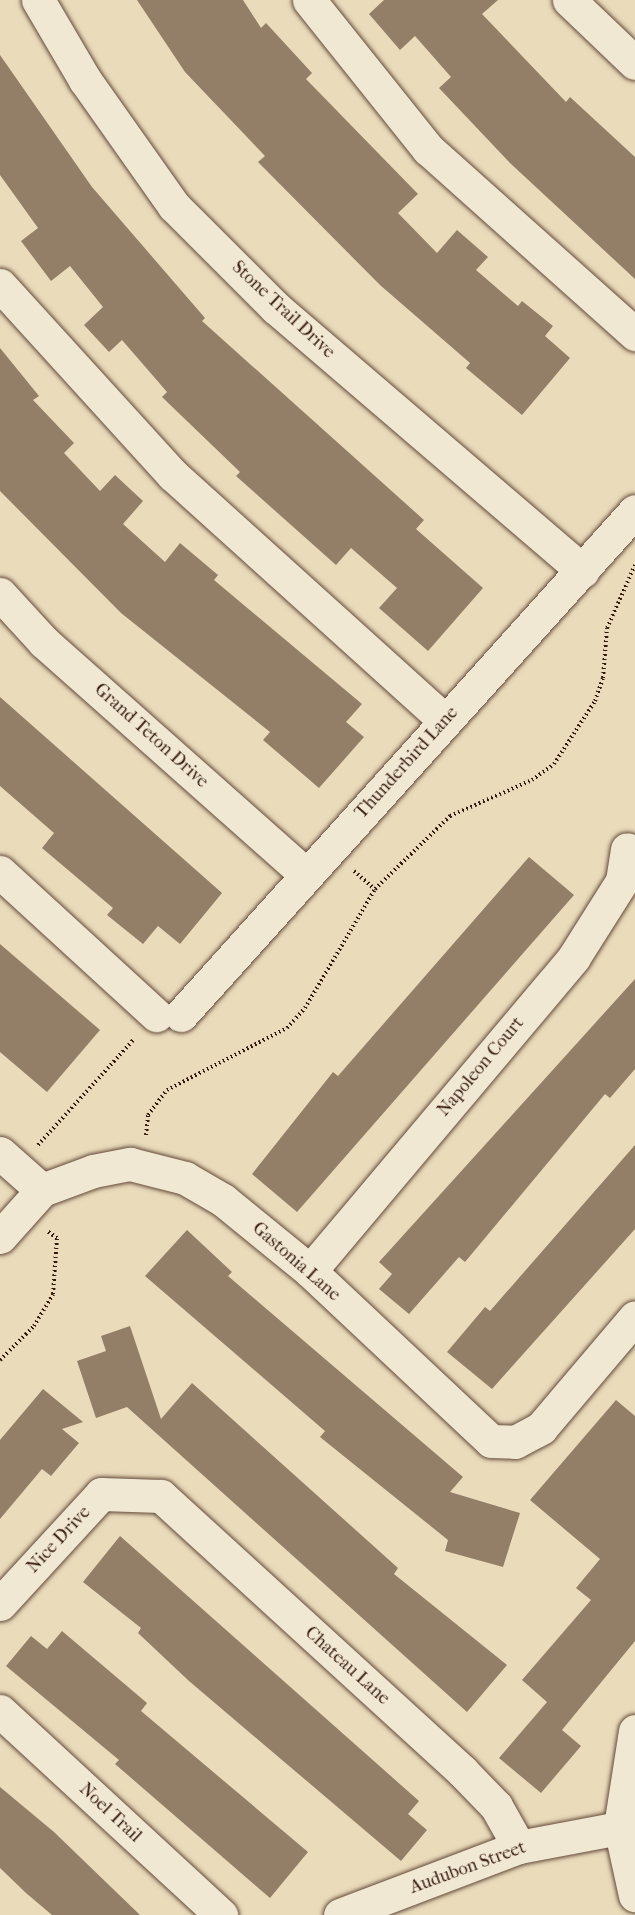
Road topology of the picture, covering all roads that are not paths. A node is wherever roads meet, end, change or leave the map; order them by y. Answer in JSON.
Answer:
{"nodes":[{"id":1,"x":38,"y":0,"type":"edge"},
{"id":2,"x":309,"y":0,"type":"edge"},
{"id":3,"x":569,"y":0,"type":"edge"},
{"id":4,"x":635,"y":63,"type":"edge"},
{"id":5,"x":0,"y":285,"type":"edge"},
{"id":6,"x":635,"y":334,"type":"edge"},
{"id":7,"x":635,"y":511,"type":"edge"},
{"id":8,"x":583,"y":570,"type":"junction"},
{"id":9,"x":0,"y":594,"type":"edge"},
{"id":10,"x":445,"y":721,"type":"junction"},
{"id":11,"x":627,"y":849,"type":"dead end"},
{"id":12,"x":0,"y":873,"type":"edge"},
{"id":13,"x":306,"y":874,"type":"junction"},
{"id":14,"x":0,"y":1153,"type":"edge"},
{"id":15,"x":42,"y":1190,"type":"junction"},
{"id":16,"x":0,"y":1237,"type":"edge"},
{"id":17,"x":310,"y":1271,"type":"junction"},
{"id":18,"x":635,"y":1317,"type":"edge"},
{"id":19,"x":161,"y":1496,"type":"joint"},
{"id":20,"x":0,"y":1604,"type":"edge"},
{"id":21,"x":0,"y":1711,"type":"edge"},
{"id":22,"x":635,"y":1731,"type":"edge"},
{"id":23,"x":628,"y":1826,"type":"edge"},
{"id":24,"x":519,"y":1847,"type":"junction"},
{"id":25,"x":635,"y":1895,"type":"edge"},
{"id":26,"x":221,"y":1915,"type":"edge"},
{"id":27,"x":340,"y":1915,"type":"edge"}],
"edges":[{"from":1,"to":8,"type":"street","name":"Stone Trail Drive"},
{"from":2,"to":6,"type":"street"},
{"from":3,"to":4,"type":"street"},
{"from":5,"to":10,"type":"street"},
{"from":7,"to":8,"type":"street","name":"Thunderbird Lane"},
{"from":8,"to":10,"type":"street","name":"Thunderbird Lane"},
{"from":9,"to":13,"type":"street","name":"Grand Teton Drive"},
{"from":10,"to":13,"type":"street","name":"Thunderbird Lane"},
{"from":11,"to":17,"type":"street","name":"Napoleon Court"},
{"from":12,"to":13,"type":"street","name":"Thunderbird Lane"},
{"from":14,"to":15,"type":"street"},
{"from":15,"to":16,"type":"street"},
{"from":15,"to":17,"type":"street","name":"Gastonia Lane"},
{"from":17,"to":18,"type":"street","name":"Gastonia Lane"},
{"from":19,"to":20,"type":"street","name":"Nice Drive"},
{"from":19,"to":24,"type":"street","name":"Chateau Lane"},
{"from":21,"to":26,"type":"street","name":"Noel Trail"},
{"from":22,"to":23,"type":"street"},
{"from":23,"to":24,"type":"street","name":"Audubon Street"},
{"from":23,"to":25,"type":"street"},
{"from":24,"to":27,"type":"street","name":"Audubon Street"}]}
